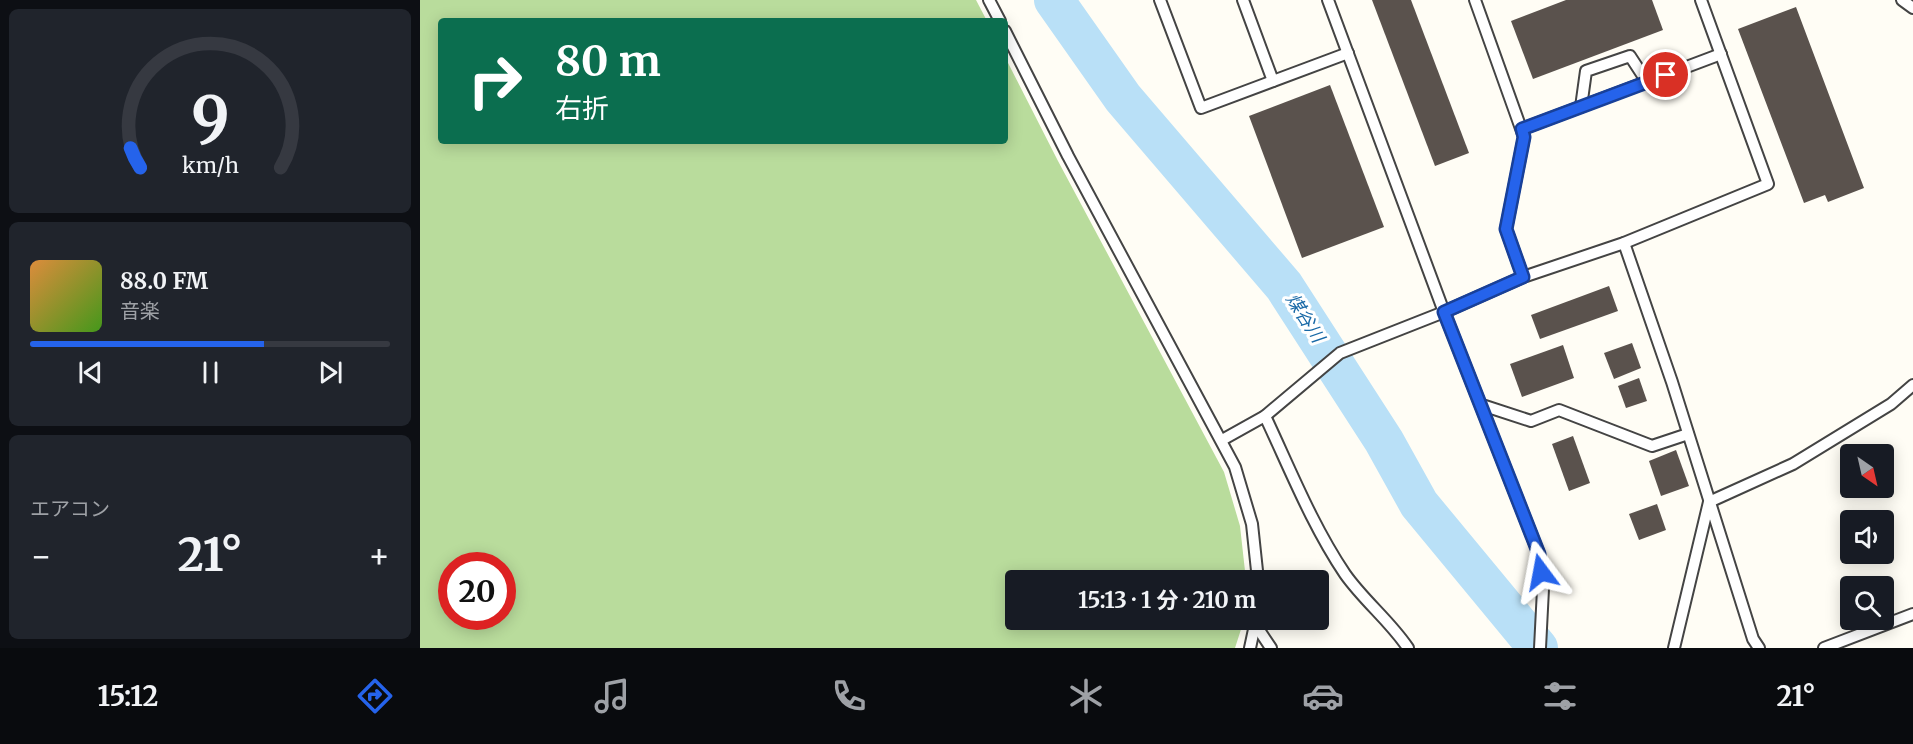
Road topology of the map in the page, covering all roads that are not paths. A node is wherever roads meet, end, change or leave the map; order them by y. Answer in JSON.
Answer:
{"nodes":[{"id":1,"x":989,"y":0,"type":"edge"},
{"id":2,"x":1160,"y":0,"type":"edge"},
{"id":3,"x":1243,"y":0,"type":"edge"},
{"id":4,"x":1328,"y":0,"type":"edge"},
{"id":5,"x":1475,"y":0,"type":"edge"},
{"id":6,"x":1701,"y":0,"type":"edge"},
{"id":7,"x":1902,"y":0,"type":"edge"},
{"id":8,"x":1913,"y":8,"type":"edge"},
{"id":9,"x":998,"y":18,"type":"edge"},
{"id":10,"x":1008,"y":37,"type":"edge"},
{"id":11,"x":1348,"y":53,"type":"junction"},
{"id":12,"x":1721,"y":54,"type":"junction"},
{"id":13,"x":1273,"y":81,"type":"junction"},
{"id":14,"x":1647,"y":82,"type":"junction"},
{"id":15,"x":1581,"y":106,"type":"junction"},
{"id":16,"x":1522,"y":129,"type":"junction"},
{"id":17,"x":1624,"y":243,"type":"junction"},
{"id":18,"x":1523,"y":277,"type":"junction"},
{"id":19,"x":1444,"y":312,"type":"junction"},
{"id":20,"x":1913,"y":385,"type":"edge"},
{"id":21,"x":1482,"y":405,"type":"junction"},
{"id":22,"x":1265,"y":416,"type":"junction"},
{"id":23,"x":1688,"y":434,"type":"junction"},
{"id":24,"x":1222,"y":440,"type":"junction"},
{"id":25,"x":1709,"y":502,"type":"junction"},
{"id":26,"x":1257,"y":570,"type":"edge"},
{"id":27,"x":1913,"y":614,"type":"edge"},
{"id":28,"x":1254,"y":630,"type":"edge"},
{"id":29,"x":1261,"y":630,"type":"edge"},
{"id":30,"x":1250,"y":648,"type":"edge"},
{"id":31,"x":1271,"y":648,"type":"edge"},
{"id":32,"x":1408,"y":648,"type":"edge"},
{"id":33,"x":1540,"y":648,"type":"edge"},
{"id":34,"x":1674,"y":648,"type":"edge"},
{"id":35,"x":1759,"y":648,"type":"edge"},
{"id":36,"x":1824,"y":648,"type":"edge"}],
"edges":[{"from":1,"to":9,"type":"lane"},
{"from":2,"to":13,"type":"lane"},
{"from":3,"to":13,"type":"lane"},
{"from":4,"to":11,"type":"lane"},
{"from":5,"to":16,"type":"lane"},
{"from":6,"to":12,"type":"lane"},
{"from":7,"to":8,"type":"lane"},
{"from":10,"to":24,"type":"lane"},
{"from":11,"to":13,"type":"lane"},
{"from":11,"to":19,"type":"lane"},
{"from":12,"to":14,"type":"lane"},
{"from":12,"to":17,"type":"lane"},
{"from":14,"to":15,"type":"lane"},
{"from":14,"to":15,"type":"lane"},
{"from":15,"to":16,"type":"lane"},
{"from":16,"to":18,"type":"lane"},
{"from":17,"to":18,"type":"lane"},
{"from":17,"to":23,"type":"lane"},
{"from":18,"to":19,"type":"lane"},
{"from":19,"to":21,"type":"lane"},
{"from":19,"to":22,"type":"lane"},
{"from":20,"to":25,"type":"lane"},
{"from":21,"to":23,"type":"lane"},
{"from":21,"to":33,"type":"lane"},
{"from":22,"to":24,"type":"lane"},
{"from":22,"to":32,"type":"lane"},
{"from":23,"to":25,"type":"lane"},
{"from":24,"to":26,"type":"lane"},
{"from":25,"to":34,"type":"lane"},
{"from":25,"to":35,"type":"lane"},
{"from":27,"to":36,"type":"lane"},
{"from":28,"to":30,"type":"lane"},
{"from":29,"to":31,"type":"lane"}]}
